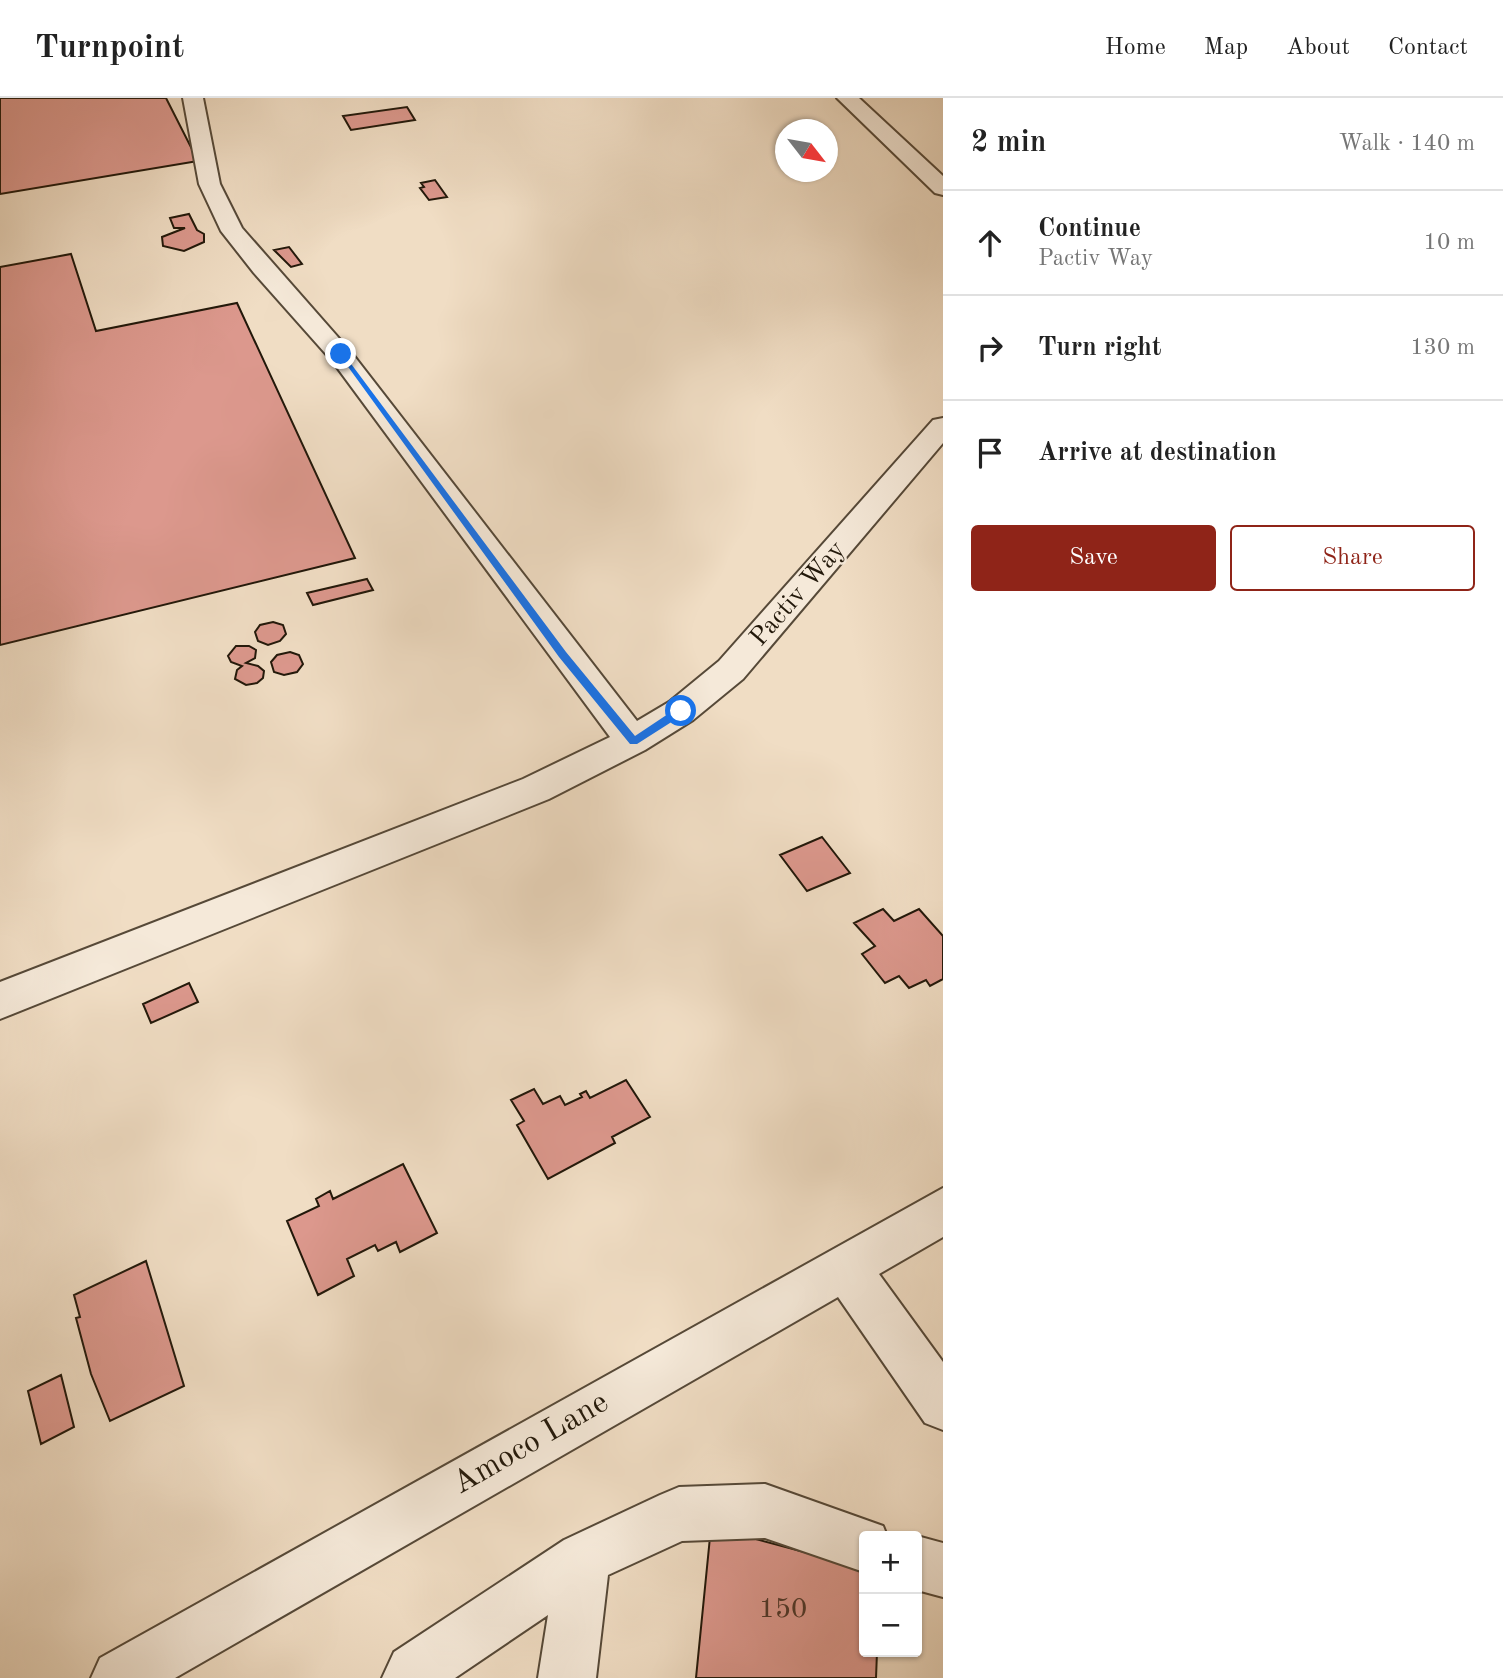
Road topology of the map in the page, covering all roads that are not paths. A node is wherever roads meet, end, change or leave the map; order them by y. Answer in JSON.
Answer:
{"nodes":[{"id":1,"x":193,"y":98,"type":"edge"},
{"id":2,"x":847,"y":98,"type":"edge"},
{"id":3,"x":943,"y":188,"type":"edge"},
{"id":4,"x":943,"y":426,"type":"edge"},
{"id":5,"x":634,"y":741,"type":"junction"},
{"id":6,"x":0,"y":1001,"type":"edge"},
{"id":7,"x":943,"y":1211,"type":"edge"},
{"id":8,"x":845,"y":1266,"type":"junction"},
{"id":9,"x":943,"y":1405,"type":"edge"},
{"id":10,"x":859,"y":1543,"type":"edge"},
{"id":11,"x":583,"y":1559,"type":"junction"},
{"id":12,"x":120,"y":1678,"type":"edge"},
{"id":13,"x":411,"y":1678,"type":"edge"},
{"id":14,"x":567,"y":1678,"type":"edge"}],
"edges":[{"from":1,"to":5,"type":"street"},
{"from":2,"to":3,"type":"street"},
{"from":4,"to":5,"type":"street","name":"Pactiv Way"},
{"from":5,"to":6,"type":"street","name":"Pactiv Way"},
{"from":7,"to":8,"type":"street","name":"Amoco Lane"},
{"from":8,"to":9,"type":"street"},
{"from":8,"to":12,"type":"street","name":"Amoco Lane"},
{"from":10,"to":11,"type":"street"},
{"from":11,"to":13,"type":"street"},
{"from":11,"to":14,"type":"street"}]}
